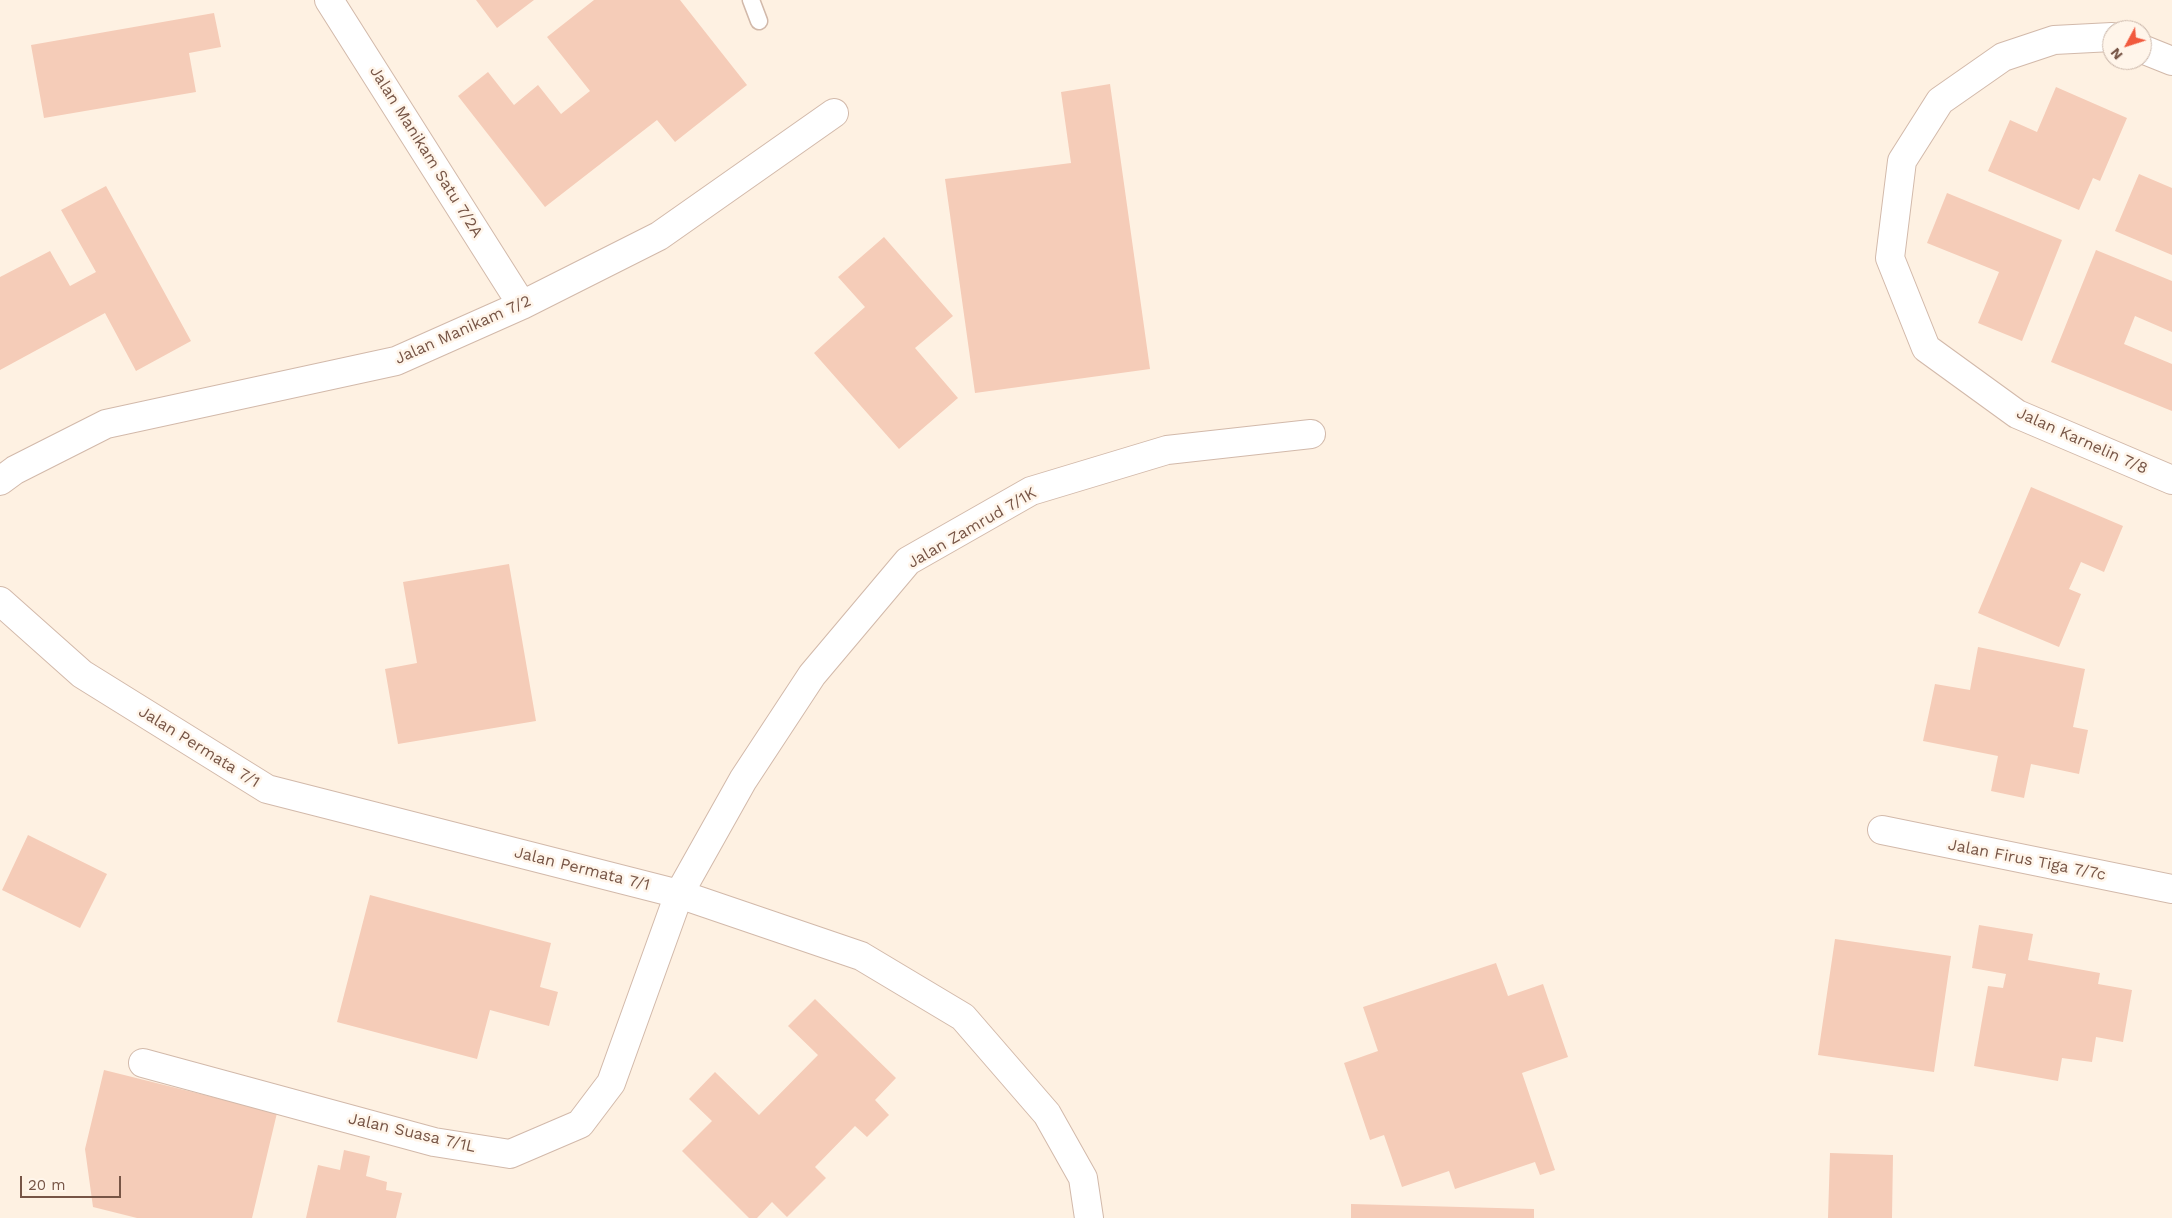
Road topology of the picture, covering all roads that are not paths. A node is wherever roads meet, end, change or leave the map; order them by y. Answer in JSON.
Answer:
{"nodes":[{"id":1,"x":329,"y":0,"type":"edge"},
{"id":2,"x":751,"y":0,"type":"edge"},
{"id":3,"x":759,"y":21,"type":"dead end"},
{"id":4,"x":2102,"y":38,"type":"edge"},
{"id":5,"x":2152,"y":53,"type":"edge"},
{"id":6,"x":2172,"y":61,"type":"edge"},
{"id":7,"x":834,"y":113,"type":"dead end"},
{"id":8,"x":522,"y":305,"type":"junction"},
{"id":9,"x":1311,"y":434,"type":"dead end"},
{"id":10,"x":2172,"y":480,"type":"edge"},
{"id":11,"x":0,"y":481,"type":"edge"},
{"id":12,"x":0,"y":601,"type":"edge"},
{"id":13,"x":1882,"y":830,"type":"dead end"},
{"id":14,"x":2172,"y":889,"type":"edge"},
{"id":15,"x":679,"y":894,"type":"junction"},
{"id":16,"x":143,"y":1062,"type":"dead end"},
{"id":17,"x":1089,"y":1218,"type":"edge"}],
"edges":[{"from":1,"to":8,"type":"street","name":"Jalan Manikam Satu 7/2A"},
{"from":2,"to":3,"type":"lane"},
{"from":4,"to":10,"type":"street","name":"Jalan Karnelin 7/8"},
{"from":5,"to":6,"type":"street"},
{"from":7,"to":8,"type":"street","name":"Jalan Manikam 7/2"},
{"from":8,"to":11,"type":"street","name":"Jalan Manikam 7/2"},
{"from":9,"to":15,"type":"street","name":"Jalan Zamrud 7/1K"},
{"from":12,"to":15,"type":"street","name":"Jalan Permata 7/1"},
{"from":13,"to":14,"type":"street","name":"Jalan Firus Tiga 7/7c"},
{"from":15,"to":16,"type":"street","name":"Jalan Suasa 7/1L"},
{"from":15,"to":17,"type":"street","name":"Jalan Permata 7/1"}]}
